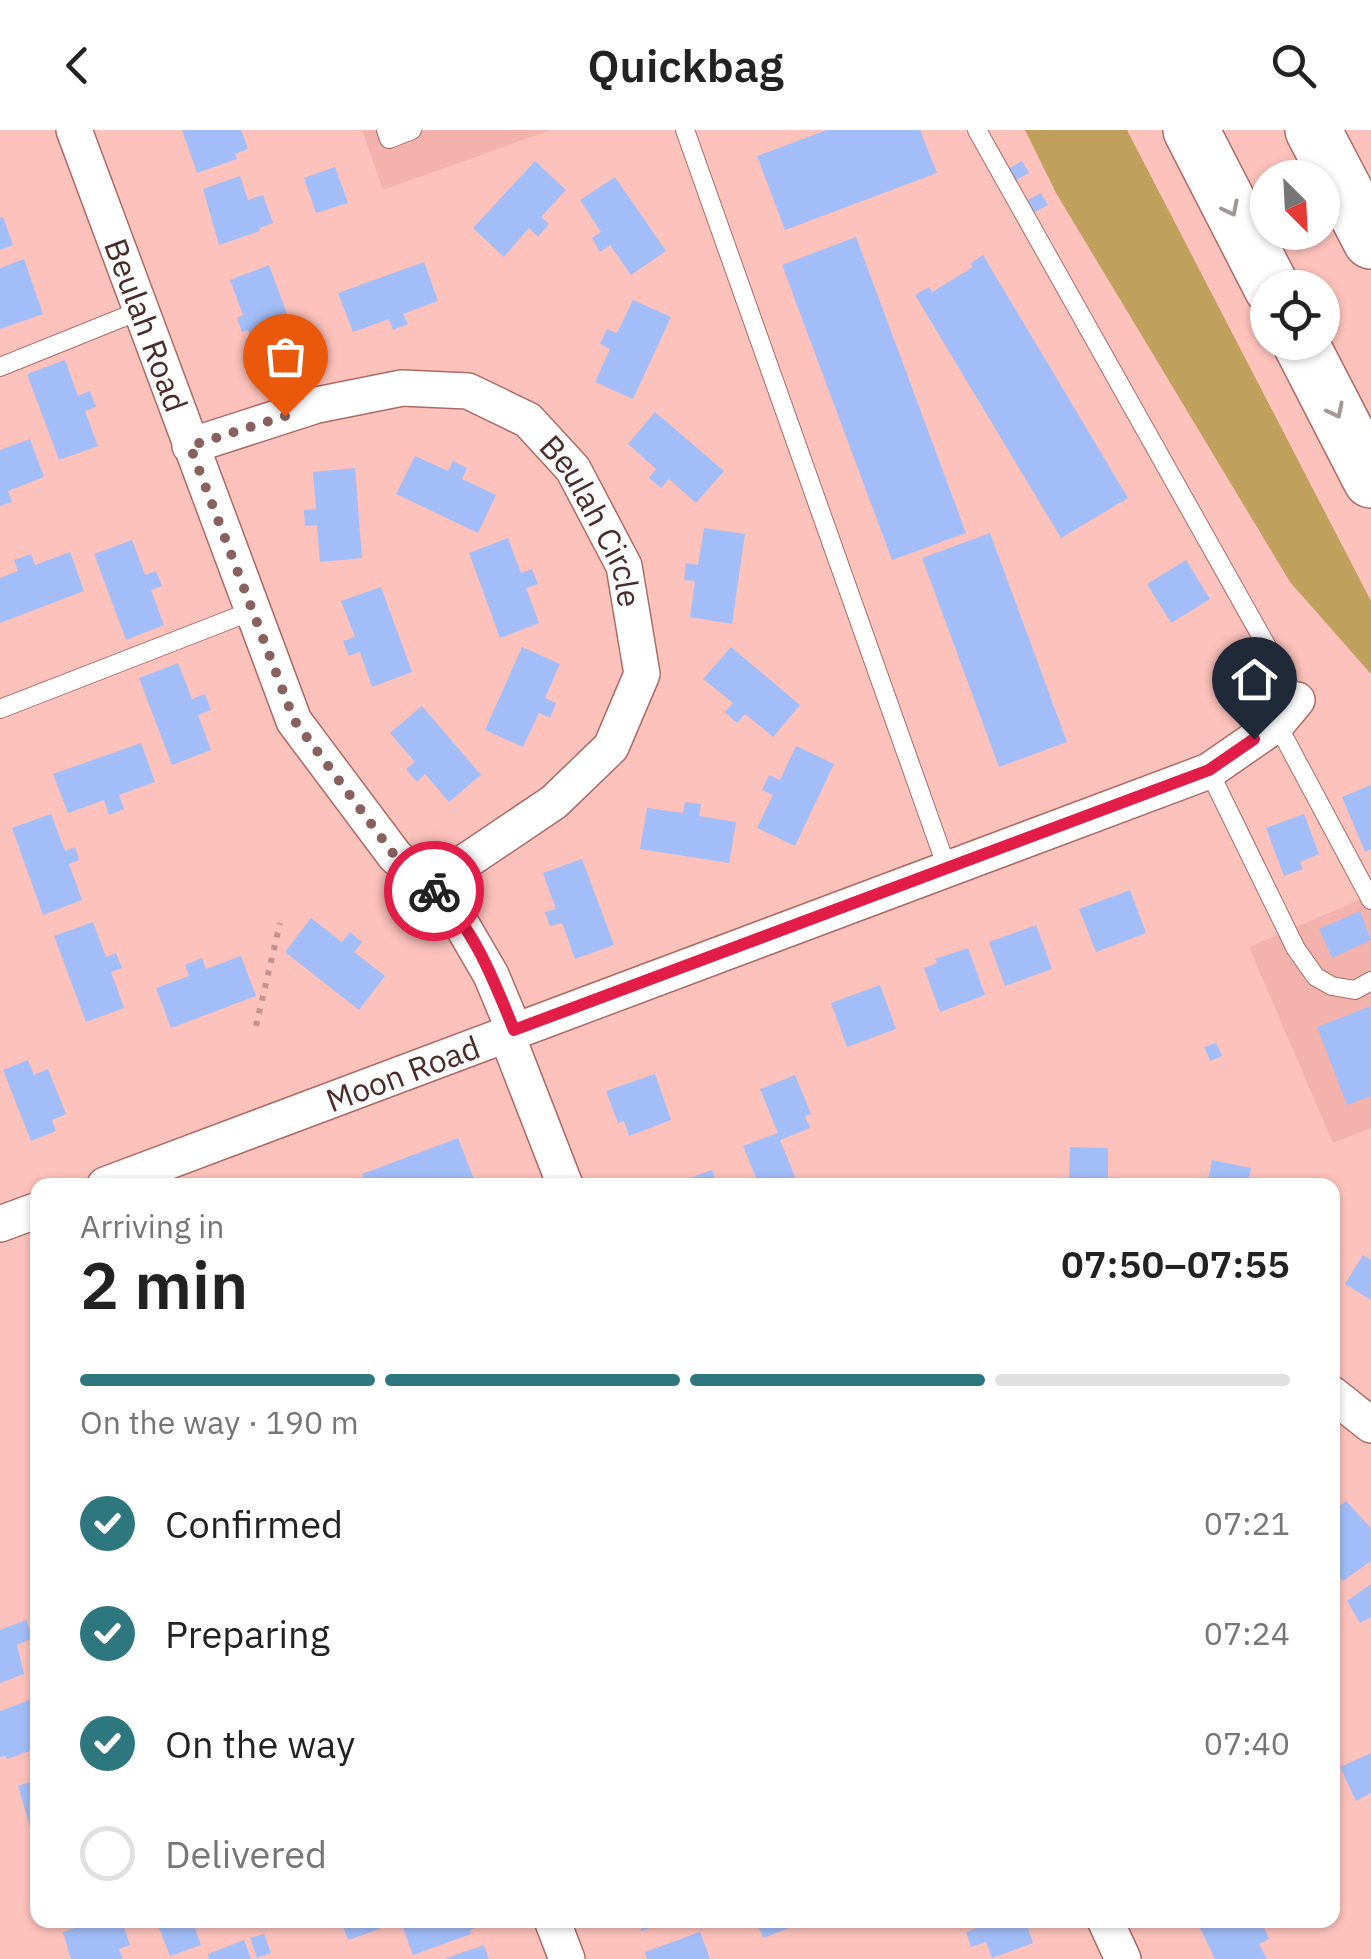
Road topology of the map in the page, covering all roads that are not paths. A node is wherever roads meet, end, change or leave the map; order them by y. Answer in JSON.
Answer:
{"nodes":[{"id":1,"x":74,"y":130,"type":"edge"},
{"id":2,"x":386,"y":130,"type":"edge"},
{"id":3,"x":412,"y":130,"type":"edge"},
{"id":4,"x":684,"y":130,"type":"edge"},
{"id":5,"x":976,"y":130,"type":"edge"},
{"id":6,"x":1190,"y":130,"type":"edge"},
{"id":7,"x":1314,"y":130,"type":"edge"},
{"id":8,"x":1371,"y":241,"type":"edge"},
{"id":9,"x":1263,"y":270,"type":"edge"},
{"id":10,"x":139,"y":311,"type":"junction"},
{"id":11,"x":1309,"y":360,"type":"edge"},
{"id":12,"x":0,"y":366,"type":"edge"},
{"id":13,"x":190,"y":446,"type":"junction"},
{"id":14,"x":1371,"y":480,"type":"edge"},
{"id":15,"x":252,"y":611,"type":"junction"},
{"id":16,"x":0,"y":709,"type":"edge"},
{"id":17,"x":1287,"y":712,"type":"junction"},
{"id":18,"x":1209,"y":770,"type":"junction"},
{"id":19,"x":947,"y":868,"type":"junction"},
{"id":20,"x":428,"y":887,"type":"junction"},
{"id":21,"x":1371,"y":900,"type":"edge"},
{"id":22,"x":1371,"y":981,"type":"edge"},
{"id":23,"x":510,"y":1031,"type":"junction"},
{"id":24,"x":123,"y":1178,"type":"edge"},
{"id":25,"x":562,"y":1178,"type":"edge"},
{"id":26,"x":30,"y":1213,"type":"edge"},
{"id":27,"x":0,"y":1224,"type":"edge"},
{"id":28,"x":1340,"y":1400,"type":"edge"},
{"id":29,"x":1371,"y":1424,"type":"edge"},
{"id":30,"x":555,"y":1928,"type":"edge"},
{"id":31,"x":1108,"y":1928,"type":"edge"},
{"id":32,"x":567,"y":1959,"type":"edge"},
{"id":33,"x":1123,"y":1959,"type":"edge"}],
"edges":[{"from":1,"to":10,"type":"street","name":"Beulah Road"},
{"from":2,"to":3,"type":"lane"},
{"from":4,"to":19,"type":"lane"},
{"from":5,"to":17,"type":"lane"},
{"from":6,"to":9,"type":"highway","one_way":true},
{"from":7,"to":8,"type":"highway"},
{"from":10,"to":12,"type":"lane"},
{"from":10,"to":13,"type":"street","name":"Beulah Road"},
{"from":11,"to":14,"type":"highway","one_way":true},
{"from":13,"to":15,"type":"street","name":"Beulah Road"},
{"from":13,"to":20,"type":"street","name":"Beulah Circle"},
{"from":15,"to":16,"type":"lane"},
{"from":15,"to":20,"type":"street","name":"Beulah Road"},
{"from":17,"to":18,"type":"street","name":"Moon Road"},
{"from":17,"to":21,"type":"lane"},
{"from":18,"to":19,"type":"street","name":"Moon Road"},
{"from":18,"to":22,"type":"lane"},
{"from":19,"to":23,"type":"street","name":"Moon Road"},
{"from":20,"to":23,"type":"street","name":"Beulah Road"},
{"from":23,"to":24,"type":"street","name":"Moon Road"},
{"from":23,"to":25,"type":"street","name":"Beulah Road"},
{"from":26,"to":27,"type":"street"},
{"from":28,"to":29,"type":"street"},
{"from":30,"to":32,"type":"street"},
{"from":31,"to":33,"type":"street"}]}
